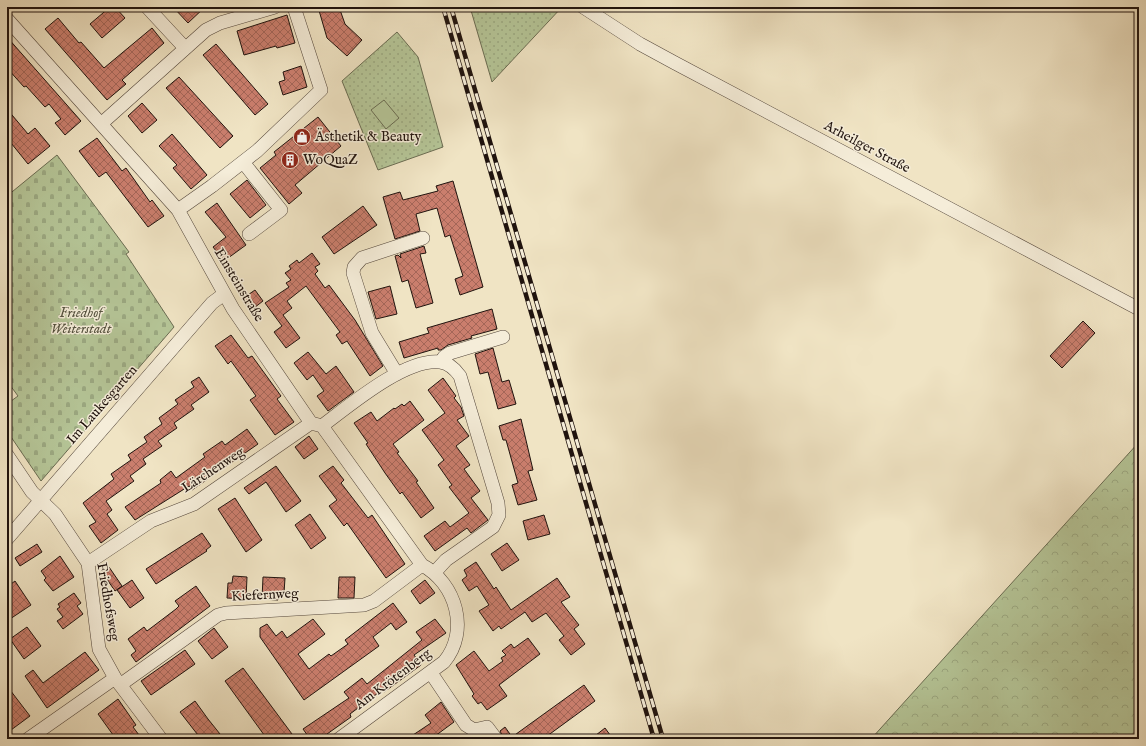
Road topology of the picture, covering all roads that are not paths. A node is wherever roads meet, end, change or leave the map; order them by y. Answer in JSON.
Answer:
{"nodes":[{"id":1,"x":148,"y":7,"type":"edge"},
{"id":2,"x":275,"y":7,"type":"edge"},
{"id":3,"x":294,"y":7,"type":"edge"},
{"id":4,"x":583,"y":7,"type":"edge"},
{"id":5,"x":7,"y":19,"type":"edge"},
{"id":6,"x":184,"y":48,"type":"junction"},
{"id":7,"x":102,"y":124,"type":"junction"},
{"id":8,"x":243,"y":162,"type":"junction"},
{"id":9,"x":178,"y":210,"type":"junction"},
{"id":10,"x":249,"y":234,"type":"dead end"},
{"id":11,"x":423,"y":238,"type":"dead end"},
{"id":12,"x":224,"y":294,"type":"junction"},
{"id":13,"x":1139,"y":310,"type":"edge"},
{"id":14,"x":504,"y":337,"type":"dead end"},
{"id":15,"x":441,"y":362,"type":"junction"},
{"id":16,"x":397,"y":374,"type":"junction"},
{"id":17,"x":316,"y":425,"type":"junction"},
{"id":18,"x":7,"y":454,"type":"edge"},
{"id":19,"x":41,"y":500,"type":"junction"},
{"id":20,"x":7,"y":539,"type":"edge"},
{"id":21,"x":88,"y":563,"type":"junction"},
{"id":22,"x":422,"y":565,"type":"junction"},
{"id":23,"x":435,"y":572,"type":"junction"},
{"id":24,"x":431,"y":673,"type":"junction"},
{"id":25,"x":117,"y":681,"type":"junction"},
{"id":26,"x":28,"y":739,"type":"edge"},
{"id":27,"x":161,"y":739,"type":"edge"},
{"id":28,"x":339,"y":739,"type":"edge"},
{"id":29,"x":496,"y":739,"type":"edge"}],
"edges":[{"from":1,"to":6,"type":"street"},
{"from":2,"to":6,"type":"street"},
{"from":3,"to":8,"type":"street"},
{"from":4,"to":13,"type":"street","name":"Arheilger Straße"},
{"from":5,"to":7,"type":"street","name":"Einsteinstraße"},
{"from":6,"to":7,"type":"street"},
{"from":7,"to":9,"type":"street","name":"Einsteinstraße"},
{"from":8,"to":9,"type":"street"},
{"from":8,"to":10,"type":"street"},
{"from":9,"to":12,"type":"street","name":"Einsteinstraße"},
{"from":11,"to":16,"type":"street"},
{"from":12,"to":17,"type":"street","name":"Einsteinstraße"},
{"from":12,"to":19,"type":"street","name":"Im Laukesgarten"},
{"from":14,"to":15,"type":"street","name":"Lärchenweg"},
{"from":15,"to":16,"type":"street","name":"Lärchenweg"},
{"from":15,"to":23,"type":"street"},
{"from":16,"to":17,"type":"street","name":"Lärchenweg"},
{"from":17,"to":21,"type":"street","name":"Lärchenweg"},
{"from":17,"to":22,"type":"street","name":"Einsteinstraße"},
{"from":18,"to":19,"type":"street","name":"Friedhofsweg"},
{"from":19,"to":20,"type":"street","name":"Im Laukesgarten"},
{"from":19,"to":21,"type":"street","name":"Friedhofsweg"},
{"from":21,"to":25,"type":"street","name":"Friedhofsweg"},
{"from":22,"to":23,"type":"street","name":"Einsteinstraße"},
{"from":22,"to":25,"type":"street","name":"Kiefernweg"},
{"from":23,"to":24,"type":"street","name":"Am Krötenberg"},
{"from":24,"to":28,"type":"street","name":"Am Krötenberg"},
{"from":24,"to":29,"type":"street"},
{"from":25,"to":26,"type":"street","name":"Kiefernweg"},
{"from":25,"to":27,"type":"street","name":"Friedhofsweg"}]}
